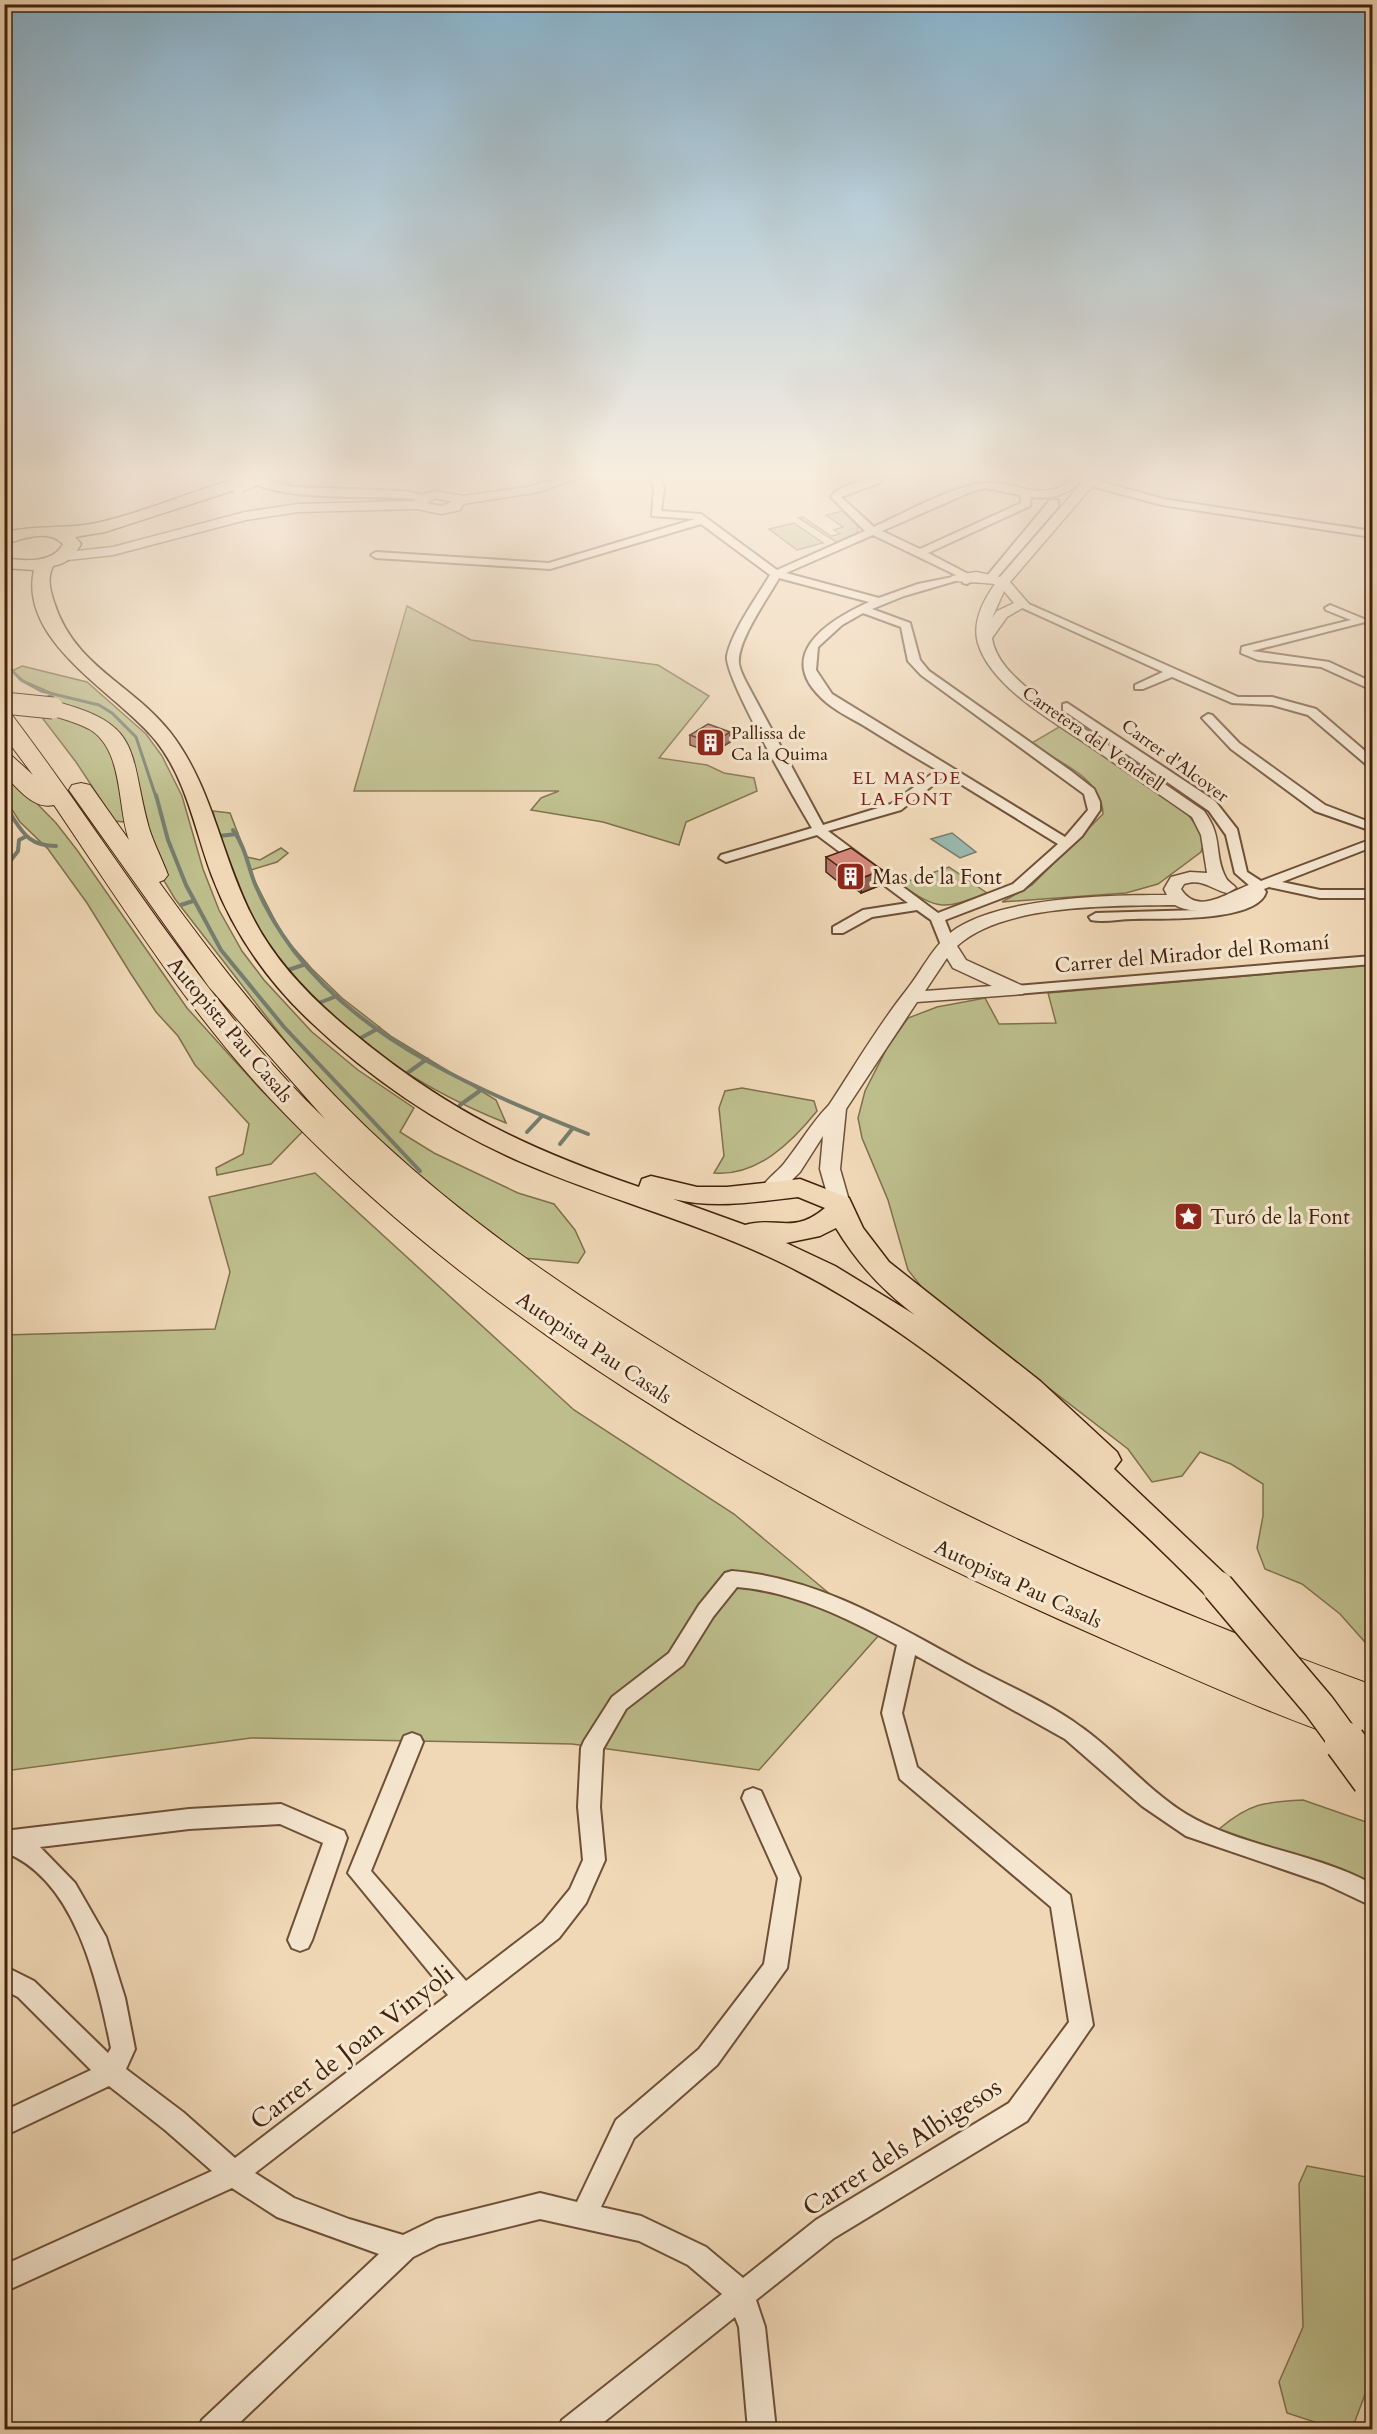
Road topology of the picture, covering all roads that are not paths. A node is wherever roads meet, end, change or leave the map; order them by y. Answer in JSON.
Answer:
{"nodes":[{"id":1,"x":43,"y":591,"type":"edge"},
{"id":2,"x":767,"y":591,"type":"edge"},
{"id":3,"x":839,"y":591,"type":"edge"},
{"id":4,"x":919,"y":591,"type":"edge"},
{"id":5,"x":993,"y":591,"type":"edge"},
{"id":6,"x":1006,"y":591,"type":"edge"},
{"id":7,"x":879,"y":601,"type":"junction"},
{"id":8,"x":1022,"y":603,"type":"junction"},
{"id":9,"x":1330,"y":608,"type":"dead end"},
{"id":10,"x":863,"y":609,"type":"junction"},
{"id":11,"x":1367,"y":623,"type":"edge"},
{"id":12,"x":984,"y":639,"type":"junction"},
{"id":13,"x":1171,"y":673,"type":"junction"},
{"id":14,"x":1139,"y":687,"type":"dead end"},
{"id":15,"x":1372,"y":687,"type":"edge"},
{"id":16,"x":4,"y":693,"type":"edge"},
{"id":17,"x":4,"y":703,"type":"edge"},
{"id":18,"x":1067,"y":707,"type":"dead end"},
{"id":19,"x":1208,"y":718,"type":"dead end"},
{"id":20,"x":4,"y":720,"type":"edge"},
{"id":21,"x":4,"y":761,"type":"edge"},
{"id":22,"x":1372,"y":764,"type":"edge"},
{"id":23,"x":945,"y":770,"type":"junction"},
{"id":24,"x":1372,"y":827,"type":"edge"},
{"id":25,"x":820,"y":831,"type":"junction"},
{"id":26,"x":1066,"y":843,"type":"junction"},
{"id":27,"x":1372,"y":843,"type":"edge"},
{"id":28,"x":726,"y":858,"type":"dead end"},
{"id":29,"x":1211,"y":860,"type":"junction"},
{"id":30,"x":105,"y":866,"type":"junction"},
{"id":31,"x":1294,"y":873,"type":"junction"},
{"id":32,"x":1198,"y":877,"type":"junction"},
{"id":33,"x":1262,"y":886,"type":"junction"},
{"id":34,"x":1225,"y":889,"type":"junction"},
{"id":35,"x":1305,"y":892,"type":"junction"},
{"id":36,"x":1372,"y":894,"type":"edge"},
{"id":37,"x":1177,"y":895,"type":"junction"},
{"id":38,"x":918,"y":906,"type":"junction"},
{"id":39,"x":1096,"y":916,"type":"dead end"},
{"id":40,"x":171,"y":918,"type":"junction"},
{"id":41,"x":938,"y":918,"type":"junction"},
{"id":42,"x":838,"y":930,"type":"dead end"},
{"id":43,"x":948,"y":945,"type":"junction"},
{"id":44,"x":1372,"y":960,"type":"edge"},
{"id":45,"x":1016,"y":990,"type":"junction"},
{"id":46,"x":910,"y":997,"type":"junction"},
{"id":47,"x":381,"y":1066,"type":"junction"},
{"id":48,"x":836,"y":1109,"type":"junction"},
{"id":49,"x":651,"y":1185,"type":"junction"},
{"id":50,"x":771,"y":1189,"type":"junction"},
{"id":51,"x":623,"y":1192,"type":"junction"},
{"id":52,"x":840,"y":1206,"type":"junction"},
{"id":53,"x":774,"y":1233,"type":"junction"},
{"id":54,"x":899,"y":1318,"type":"junction"},
{"id":55,"x":1117,"y":1471,"type":"junction"},
{"id":56,"x":1222,"y":1585,"type":"junction"},
{"id":57,"x":909,"y":1643,"type":"junction"},
{"id":58,"x":1372,"y":1702,"type":"edge"},
{"id":59,"x":1372,"y":1731,"type":"edge"},
{"id":60,"x":412,"y":1742,"type":"dead end"},
{"id":61,"x":1372,"y":1763,"type":"edge"},
{"id":62,"x":1372,"y":1779,"type":"edge"},
{"id":63,"x":753,"y":1798,"type":"dead end"},
{"id":64,"x":4,"y":1841,"type":"edge"},
{"id":65,"x":1372,"y":1896,"type":"edge"},
{"id":66,"x":300,"y":1940,"type":"dead end"},
{"id":67,"x":4,"y":1977,"type":"edge"},
{"id":68,"x":464,"y":1996,"type":"junction"},
{"id":69,"x":111,"y":2073,"type":"junction"},
{"id":70,"x":4,"y":2124,"type":"edge"},
{"id":71,"x":234,"y":2174,"type":"junction"},
{"id":72,"x":583,"y":2216,"type":"junction"},
{"id":73,"x":404,"y":2248,"type":"junction"},
{"id":74,"x":4,"y":2279,"type":"edge"},
{"id":75,"x":741,"y":2293,"type":"junction"},
{"id":76,"x":212,"y":2430,"type":"edge"},
{"id":77,"x":572,"y":2430,"type":"edge"},
{"id":78,"x":762,"y":2430,"type":"edge"}],
"edges":[{"from":1,"to":47,"type":"main road"},
{"from":2,"to":25,"type":"street"},
{"from":3,"to":7,"type":"street"},
{"from":4,"to":7,"type":"street"},
{"from":5,"to":12,"type":"street"},
{"from":6,"to":8,"type":"street"},
{"from":7,"to":10,"type":"street"},
{"from":8,"to":12,"type":"street"},
{"from":8,"to":13,"type":"street"},
{"from":9,"to":11,"type":"street"},
{"from":10,"to":23,"type":"street"},
{"from":10,"to":26,"type":"street"},
{"from":11,"to":15,"type":"street"},
{"from":12,"to":29,"type":"street","name":"Carretera del Vendrell"},
{"from":13,"to":14,"type":"street"},
{"from":13,"to":22,"type":"street"},
{"from":16,"to":40,"type":"highway","name":"Autopista Pau Casals"},
{"from":17,"to":40,"type":"highway","bridge":true},
{"from":18,"to":33,"type":"street","name":"Carrer d'Alcover"},
{"from":19,"to":24,"type":"street"},
{"from":20,"to":30,"type":"highway","name":"Autopista Pau Casals"},
{"from":21,"to":30,"type":"highway"},
{"from":23,"to":25,"type":"street"},
{"from":23,"to":26,"type":"street"},
{"from":25,"to":28,"type":"street"},
{"from":25,"to":38,"type":"street"},
{"from":26,"to":41,"type":"street"},
{"from":27,"to":31,"type":"street"},
{"from":29,"to":32,"type":"street"},
{"from":29,"to":34,"type":"street","name":"Carretera del Vendrell"},
{"from":30,"to":59,"type":"highway","name":"Autopista Pau Casals"},
{"from":31,"to":33,"type":"street"},
{"from":31,"to":35,"type":"street"},
{"from":32,"to":34,"type":"street"},
{"from":32,"to":37,"type":"street"},
{"from":33,"to":34,"type":"street"},
{"from":33,"to":35,"type":"street"},
{"from":33,"to":39,"type":"street"},
{"from":34,"to":37,"type":"street"},
{"from":35,"to":36,"type":"street"},
{"from":37,"to":43,"type":"street"},
{"from":38,"to":41,"type":"street"},
{"from":38,"to":42,"type":"street"},
{"from":40,"to":58,"type":"highway","name":"Autopista Pau Casals"},
{"from":41,"to":43,"type":"street"},
{"from":43,"to":45,"type":"street"},
{"from":43,"to":46,"type":"street"},
{"from":44,"to":45,"type":"street","name":"Carrer del Mirador del Romaní"},
{"from":45,"to":46,"type":"street"},
{"from":46,"to":48,"type":"street"},
{"from":47,"to":49,"type":"main road"},
{"from":47,"to":51,"type":"main road"},
{"from":48,"to":50,"type":"street"},
{"from":48,"to":52,"type":"street"},
{"from":49,"to":50,"type":"main road"},
{"from":49,"to":53,"type":"main road"},
{"from":50,"to":52,"type":"main road"},
{"from":50,"to":53,"type":"main road"},
{"from":51,"to":53,"type":"main road"},
{"from":51,"to":54,"type":"main road"},
{"from":52,"to":53,"type":"main road"},
{"from":52,"to":55,"type":"main road"},
{"from":53,"to":54,"type":"main road"},
{"from":53,"to":55,"type":"main road"},
{"from":54,"to":56,"type":"main road"},
{"from":55,"to":56,"type":"main road"},
{"from":56,"to":61,"type":"main road"},
{"from":56,"to":62,"type":"main road","bridge":true},
{"from":57,"to":65,"type":"street"},
{"from":57,"to":68,"type":"street","name":"Carrer de Joan Vinyoli"},
{"from":57,"to":75,"type":"street","name":"Carrer dels Albigesos"},
{"from":60,"to":68,"type":"street"},
{"from":63,"to":72,"type":"street"},
{"from":64,"to":66,"type":"street"},
{"from":64,"to":69,"type":"street"},
{"from":67,"to":69,"type":"street"},
{"from":68,"to":71,"type":"street","name":"Carrer de Joan Vinyoli"},
{"from":69,"to":70,"type":"street"},
{"from":69,"to":71,"type":"street"},
{"from":71,"to":73,"type":"street"},
{"from":71,"to":74,"type":"street","name":"Carrer de Joan Vinyoli"},
{"from":72,"to":73,"type":"street"},
{"from":72,"to":75,"type":"street"},
{"from":73,"to":76,"type":"street"},
{"from":75,"to":77,"type":"street","name":"Carrer dels Albigesos"},
{"from":75,"to":78,"type":"street"}]}
